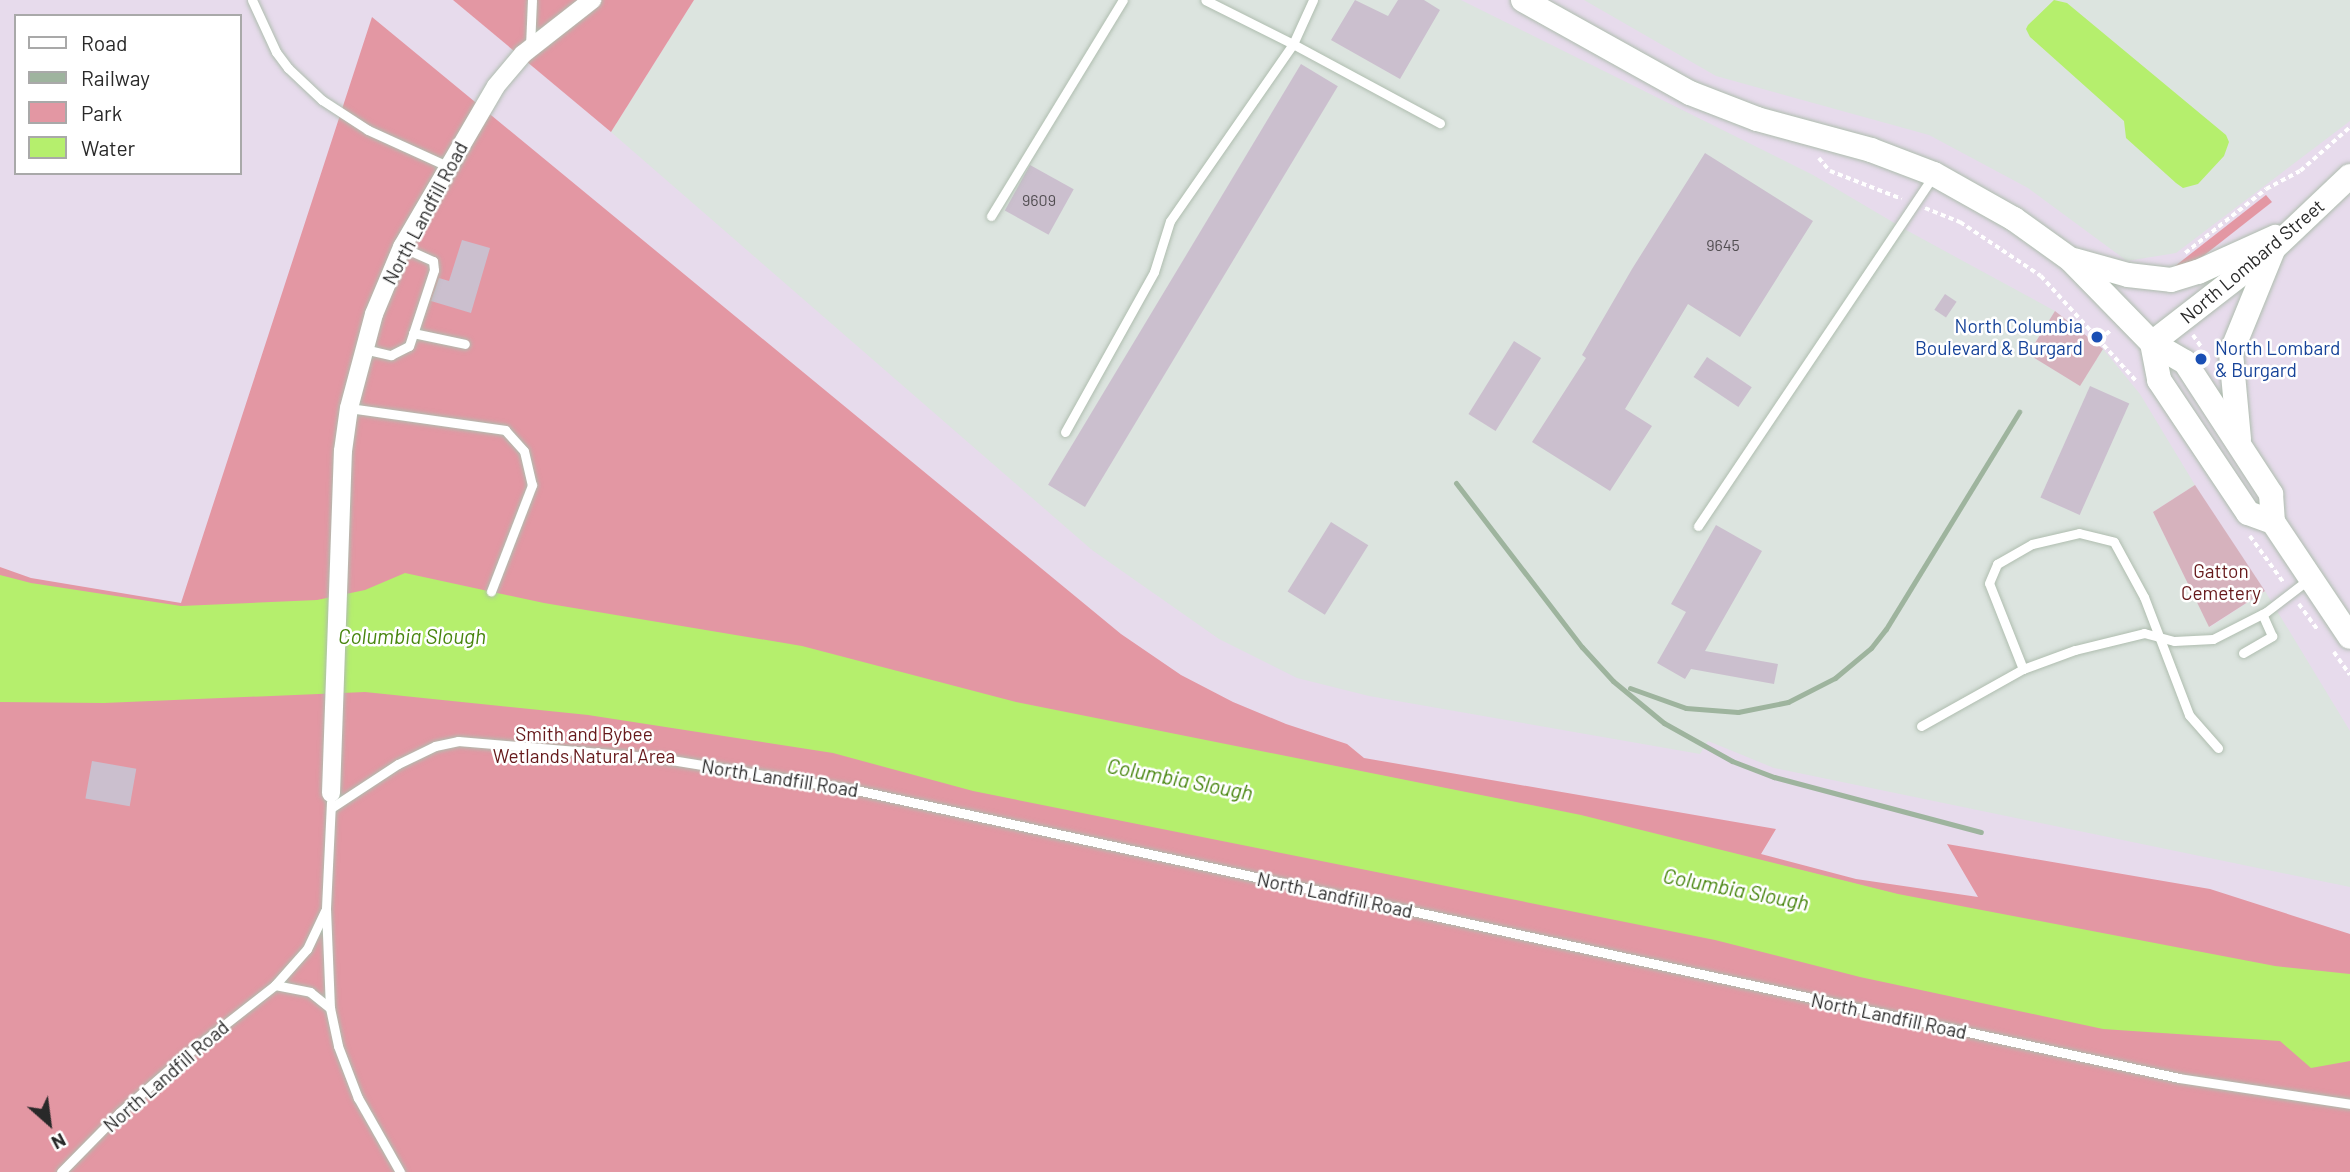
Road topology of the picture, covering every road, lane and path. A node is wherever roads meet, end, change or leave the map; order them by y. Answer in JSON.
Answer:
{"nodes":[{"id":1,"x":252,"y":0,"type":"edge"},
{"id":2,"x":532,"y":0,"type":"edge"},
{"id":3,"x":592,"y":0,"type":"edge"},
{"id":4,"x":1123,"y":0,"type":"edge"},
{"id":5,"x":1205,"y":0,"type":"edge"},
{"id":6,"x":1313,"y":0,"type":"edge"},
{"id":7,"x":1523,"y":0,"type":"edge"},
{"id":8,"x":1293,"y":44,"type":"junction"},
{"id":9,"x":530,"y":48,"type":"junction"},
{"id":10,"x":1440,"y":123,"type":"dead end"},
{"id":11,"x":2350,"y":127,"type":"edge"},
{"id":12,"x":1798,"y":131,"type":"junction"},
{"id":13,"x":447,"y":166,"type":"junction"},
{"id":14,"x":1934,"y":174,"type":"junction"},
{"id":15,"x":2350,"y":176,"type":"edge"},
{"id":16,"x":1914,"y":204,"type":"junction"},
{"id":17,"x":991,"y":216,"type":"dead end"},
{"id":18,"x":2298,"y":226,"type":"junction"},
{"id":19,"x":402,"y":247,"type":"junction"},
{"id":20,"x":2273,"y":249,"type":"junction"},
{"id":21,"x":2178,"y":258,"type":"dead end"},
{"id":22,"x":2071,"y":260,"type":"junction"},
{"id":23,"x":413,"y":333,"type":"junction"},
{"id":24,"x":2099,"y":340,"type":"dead end"},
{"id":25,"x":2152,"y":343,"type":"junction"},
{"id":26,"x":465,"y":344,"type":"dead end"},
{"id":27,"x":364,"y":349,"type":"junction"},
{"id":28,"x":349,"y":408,"type":"junction"},
{"id":29,"x":1065,"y":432,"type":"dead end"},
{"id":30,"x":2240,"y":445,"type":"junction"},
{"id":31,"x":2273,"y":522,"type":"junction"},
{"id":32,"x":1698,"y":526,"type":"dead end"},
{"id":33,"x":2310,"y":578,"type":"junction"},
{"id":34,"x":491,"y":591,"type":"dead end"},
{"id":35,"x":2262,"y":614,"type":"junction"},
{"id":36,"x":2159,"y":637,"type":"junction"},
{"id":37,"x":2350,"y":637,"type":"edge"},
{"id":38,"x":2243,"y":653,"type":"dead end"},
{"id":39,"x":2023,"y":668,"type":"junction"},
{"id":40,"x":1921,"y":726,"type":"dead end"},
{"id":41,"x":2218,"y":748,"type":"dead end"},
{"id":42,"x":331,"y":801,"type":"junction"},
{"id":43,"x":326,"y":909,"type":"junction"},
{"id":44,"x":275,"y":985,"type":"junction"},
{"id":45,"x":330,"y":1008,"type":"junction"},
{"id":46,"x":2350,"y":1104,"type":"edge"},
{"id":47,"x":61,"y":1172,"type":"edge"},
{"id":48,"x":400,"y":1172,"type":"edge"}],
"edges":[{"from":1,"to":13,"type":"lane"},
{"from":2,"to":9,"type":"lane"},
{"from":3,"to":9,"type":"street","name":"North Landfill Road"},
{"from":4,"to":17,"type":"lane"},
{"from":5,"to":8,"type":"lane"},
{"from":6,"to":8,"type":"lane"},
{"from":7,"to":12,"type":"main road"},
{"from":8,"to":10,"type":"lane"},
{"from":8,"to":29,"type":"lane"},
{"from":9,"to":13,"type":"street","name":"North Landfill Road"},
{"from":11,"to":21,"type":"path","name":"North Lombard Street"},
{"from":12,"to":14,"type":"main road"},
{"from":12,"to":16,"type":"path"},
{"from":13,"to":19,"type":"street","name":"North Landfill Road"},
{"from":14,"to":16,"type":"lane"},
{"from":14,"to":22,"type":"main road"},
{"from":15,"to":18,"type":"main road","name":"North Lombard Street"},
{"from":16,"to":24,"type":"path"},
{"from":16,"to":32,"type":"lane"},
{"from":18,"to":20,"type":"main road","name":"North Lombard Street"},
{"from":18,"to":22,"type":"main road"},
{"from":19,"to":23,"type":"lane"},
{"from":19,"to":27,"type":"street","name":"North Landfill Road"},
{"from":20,"to":25,"type":"main road","name":"North Lombard Street"},
{"from":20,"to":30,"type":"main road"},
{"from":22,"to":25,"type":"main road"},
{"from":23,"to":26,"type":"lane"},
{"from":23,"to":27,"type":"lane"},
{"from":25,"to":30,"type":"main road"},
{"from":25,"to":31,"type":"main road"},
{"from":27,"to":28,"type":"street","name":"North Landfill Road"},
{"from":28,"to":34,"type":"lane"},
{"from":28,"to":42,"type":"street","name":"North Landfill Road"},
{"from":30,"to":31,"type":"main road"},
{"from":31,"to":33,"type":"main road"},
{"from":33,"to":35,"type":"lane"},
{"from":33,"to":37,"type":"main road"},
{"from":35,"to":36,"type":"lane"},
{"from":35,"to":38,"type":"lane"},
{"from":36,"to":39,"type":"lane"},
{"from":36,"to":39,"type":"lane"},
{"from":36,"to":41,"type":"lane"},
{"from":39,"to":40,"type":"lane"},
{"from":42,"to":43,"type":"lane","name":"North Landfill Road"},
{"from":42,"to":46,"type":"lane","name":"North Landfill Road"},
{"from":43,"to":44,"type":"lane","name":"North Landfill Road"},
{"from":43,"to":45,"type":"lane","name":"North Landfill Road"},
{"from":44,"to":45,"type":"lane"},
{"from":44,"to":47,"type":"lane","name":"North Landfill Road"},
{"from":45,"to":48,"type":"lane","name":"North Landfill Road"}]}
